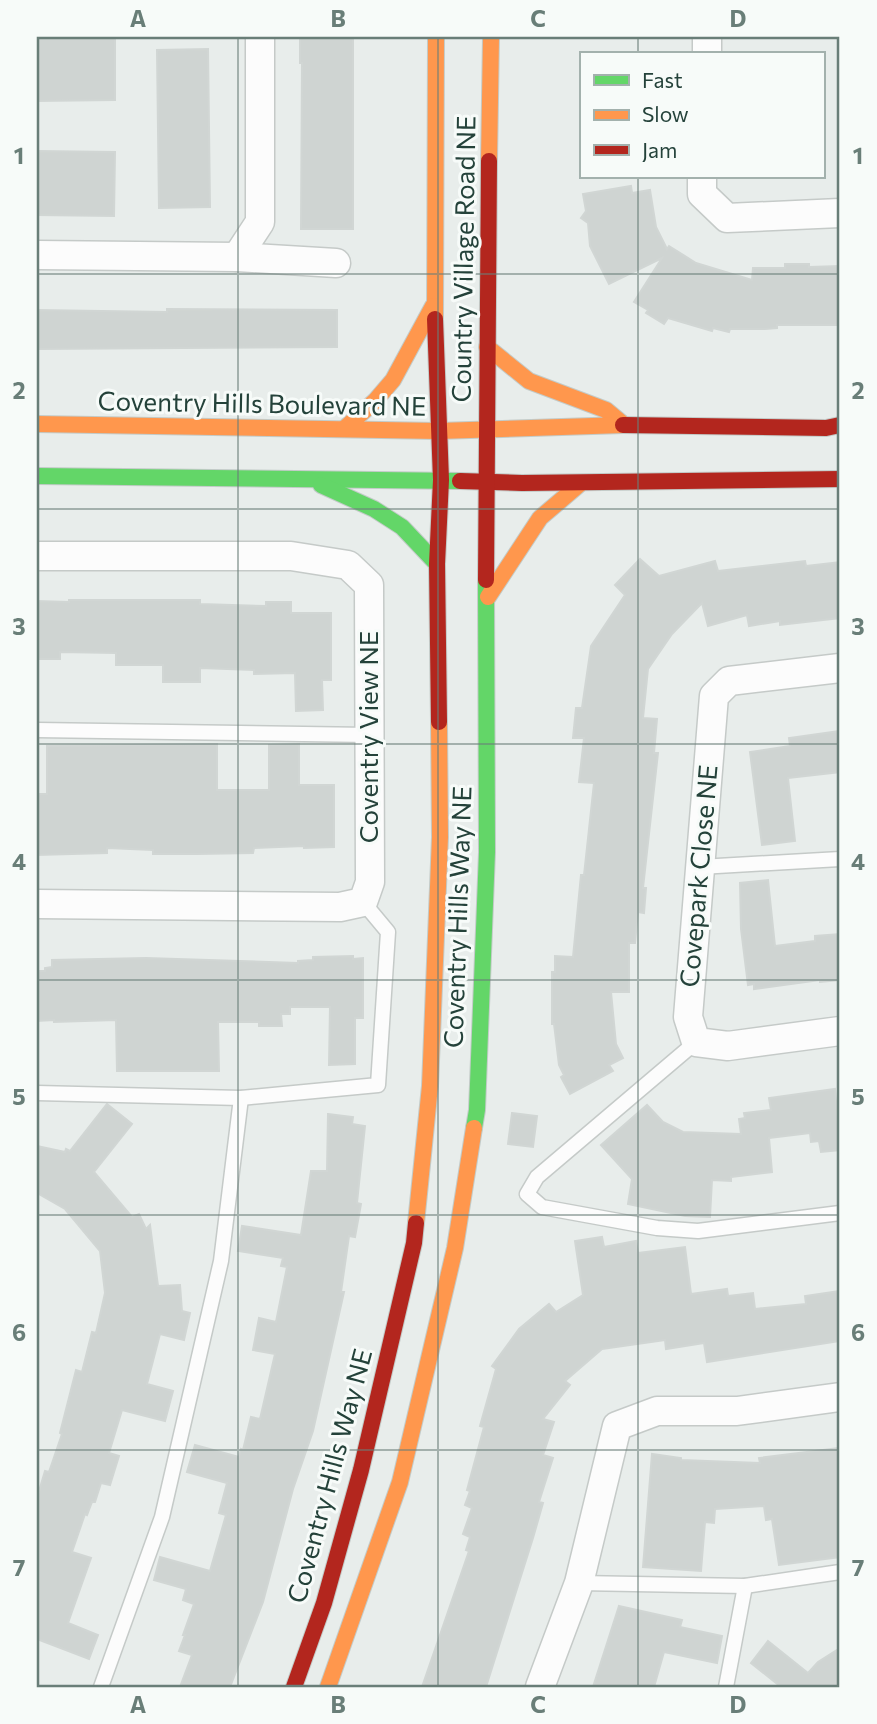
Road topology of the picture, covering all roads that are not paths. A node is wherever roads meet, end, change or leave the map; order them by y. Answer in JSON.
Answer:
{"nodes":[{"id":1,"x":260,"y":37,"type":"edge"},
{"id":2,"x":436,"y":37,"type":"edge"},
{"id":3,"x":491,"y":37,"type":"edge"},
{"id":4,"x":702,"y":178,"type":"edge"},
{"id":5,"x":840,"y":213,"type":"edge"},
{"id":6,"x":37,"y":255,"type":"edge"},
{"id":7,"x":237,"y":257,"type":"junction"},
{"id":8,"x":336,"y":263,"type":"dead end"},
{"id":9,"x":434,"y":304,"type":"junction"},
{"id":10,"x":487,"y":347,"type":"junction"},
{"id":11,"x":37,"y":425,"type":"edge"},
{"id":12,"x":624,"y":425,"type":"junction"},
{"id":13,"x":840,"y":425,"type":"edge"},
{"id":14,"x":344,"y":429,"type":"junction"},
{"id":15,"x":438,"y":431,"type":"junction"},
{"id":16,"x":487,"y":431,"type":"junction"},
{"id":17,"x":37,"y":476,"type":"edge"},
{"id":18,"x":306,"y":479,"type":"junction"},
{"id":19,"x":840,"y":479,"type":"edge"},
{"id":20,"x":441,"y":480,"type":"junction"},
{"id":21,"x":486,"y":482,"type":"junction"},
{"id":22,"x":581,"y":483,"type":"junction"},
{"id":23,"x":37,"y":556,"type":"edge"},
{"id":24,"x":437,"y":564,"type":"junction"},
{"id":25,"x":488,"y":597,"type":"junction"},
{"id":26,"x":840,"y":667,"type":"edge"},
{"id":27,"x":37,"y":730,"type":"edge"},
{"id":28,"x":369,"y":735,"type":"junction"},
{"id":29,"x":840,"y":859,"type":"edge"},
{"id":30,"x":700,"y":867,"type":"junction"},
{"id":31,"x":363,"y":902,"type":"junction"},
{"id":32,"x":37,"y":904,"type":"edge"},
{"id":33,"x":840,"y":1031,"type":"edge"},
{"id":34,"x":696,"y":1042,"type":"junction"},
{"id":35,"x":37,"y":1093,"type":"edge"},
{"id":36,"x":241,"y":1098,"type":"junction"},
{"id":37,"x":840,"y":1213,"type":"edge"},
{"id":38,"x":840,"y":1397,"type":"edge"},
{"id":39,"x":840,"y":1572,"type":"edge"},
{"id":40,"x":579,"y":1583,"type":"junction"},
{"id":41,"x":745,"y":1586,"type":"junction"},
{"id":42,"x":100,"y":1687,"type":"edge"},
{"id":43,"x":295,"y":1687,"type":"edge"},
{"id":44,"x":328,"y":1687,"type":"edge"},
{"id":45,"x":540,"y":1687,"type":"edge"},
{"id":46,"x":726,"y":1687,"type":"edge"}],
"edges":[{"from":1,"to":7,"type":"street"},
{"from":2,"to":9,"type":"street","name":"Country Village Road NE"},
{"from":3,"to":10,"type":"street","name":"Country Village Road NE"},
{"from":4,"to":5,"type":"street"},
{"from":6,"to":7,"type":"street"},
{"from":7,"to":8,"type":"street"},
{"from":9,"to":14,"type":"street"},
{"from":9,"to":15,"type":"street","name":"Country Village Road NE"},
{"from":10,"to":12,"type":"street"},
{"from":10,"to":16,"type":"street","name":"Country Village Road NE"},
{"from":11,"to":14,"type":"street","name":"Coventry Hills Boulevard NE"},
{"from":12,"to":13,"type":"street"},
{"from":12,"to":16,"type":"street"},
{"from":14,"to":15,"type":"street","name":"Coventry Hills Boulevard NE"},
{"from":15,"to":16,"type":"street","name":"Coventry Hills Boulevard NE"},
{"from":15,"to":20,"type":"street","name":"Country Village Road NE"},
{"from":16,"to":21,"type":"street","name":"Country Village Road NE"},
{"from":17,"to":18,"type":"street"},
{"from":18,"to":20,"type":"street"},
{"from":18,"to":24,"type":"street"},
{"from":19,"to":22,"type":"street"},
{"from":20,"to":21,"type":"street"},
{"from":20,"to":24,"type":"street","name":"Coventry Hills Way NE"},
{"from":21,"to":22,"type":"street"},
{"from":21,"to":25,"type":"street","name":"Coventry Hills Way NE"},
{"from":22,"to":25,"type":"street"},
{"from":23,"to":28,"type":"street","name":"Coventry View NE"},
{"from":24,"to":43,"type":"street","name":"Coventry Hills Way NE"},
{"from":25,"to":44,"type":"street","name":"Coventry Hills Way NE"},
{"from":26,"to":30,"type":"street","name":"Covepark Close NE"},
{"from":27,"to":28,"type":"lane"},
{"from":28,"to":31,"type":"street","name":"Coventry View NE"},
{"from":29,"to":30,"type":"lane"},
{"from":30,"to":34,"type":"street","name":"Covepark Close NE"},
{"from":31,"to":32,"type":"street"},
{"from":31,"to":36,"type":"lane"},
{"from":33,"to":34,"type":"street"},
{"from":34,"to":37,"type":"lane"},
{"from":35,"to":36,"type":"lane"},
{"from":36,"to":42,"type":"lane"},
{"from":38,"to":40,"type":"street"},
{"from":39,"to":41,"type":"lane"},
{"from":40,"to":41,"type":"lane"},
{"from":40,"to":45,"type":"street"},
{"from":41,"to":46,"type":"lane"}]}
